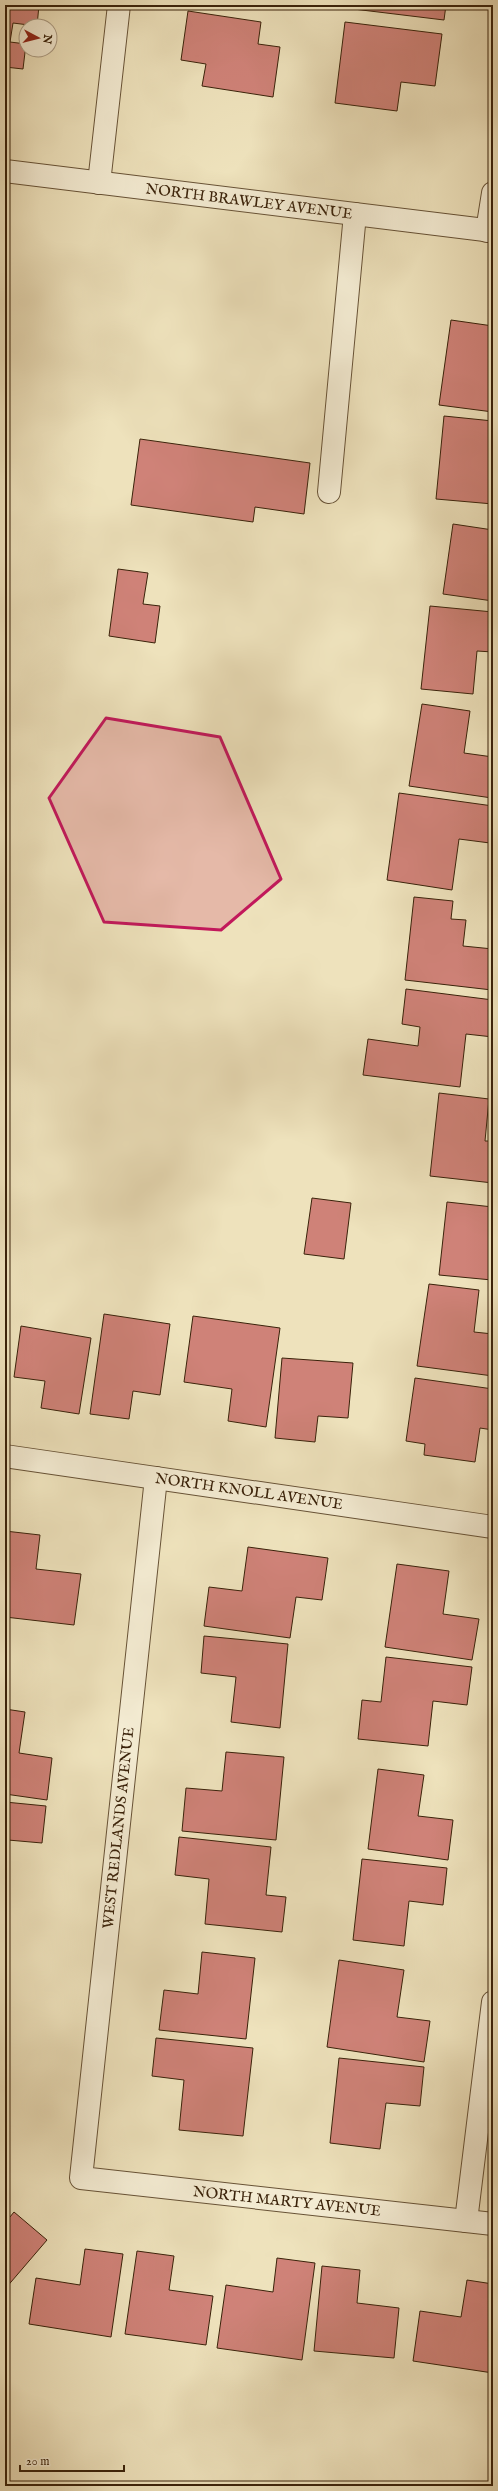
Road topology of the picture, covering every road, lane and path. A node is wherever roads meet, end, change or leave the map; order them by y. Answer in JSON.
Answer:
{"nodes":[{"id":1,"x":119,"y":5,"type":"edge"},
{"id":2,"x":5,"y":172,"type":"edge"},
{"id":3,"x":99,"y":183,"type":"junction"},
{"id":4,"x":493,"y":193,"type":"edge"},
{"id":5,"x":355,"y":214,"type":"junction"},
{"id":6,"x":490,"y":231,"type":"edge"},
{"id":7,"x":329,"y":492,"type":"dead end"},
{"id":8,"x":5,"y":1456,"type":"edge"},
{"id":9,"x":156,"y":1478,"type":"junction"},
{"id":10,"x":493,"y":1527,"type":"edge"},
{"id":11,"x":493,"y":2002,"type":"edge"},
{"id":12,"x":81,"y":2178,"type":"joint"},
{"id":13,"x":466,"y":2221,"type":"junction"},
{"id":14,"x":493,"y":2224,"type":"edge"}],
"edges":[{"from":1,"to":3,"type":"street"},
{"from":2,"to":3,"type":"street","name":"NORTH BRAWLEY AVENUE"},
{"from":3,"to":5,"type":"street","name":"NORTH BRAWLEY AVENUE"},
{"from":4,"to":6,"type":"street"},
{"from":5,"to":6,"type":"street","name":"NORTH BRAWLEY AVENUE"},
{"from":5,"to":7,"type":"street"},
{"from":8,"to":9,"type":"street","name":"NORTH KNOLL AVENUE"},
{"from":9,"to":10,"type":"street","name":"NORTH KNOLL AVENUE"},
{"from":9,"to":12,"type":"street","name":"WEST REDLANDS AVENUE"},
{"from":11,"to":13,"type":"street"},
{"from":12,"to":13,"type":"street","name":"NORTH MARTY AVENUE"},
{"from":13,"to":14,"type":"street","name":"NORTH MARTY AVENUE"}]}
